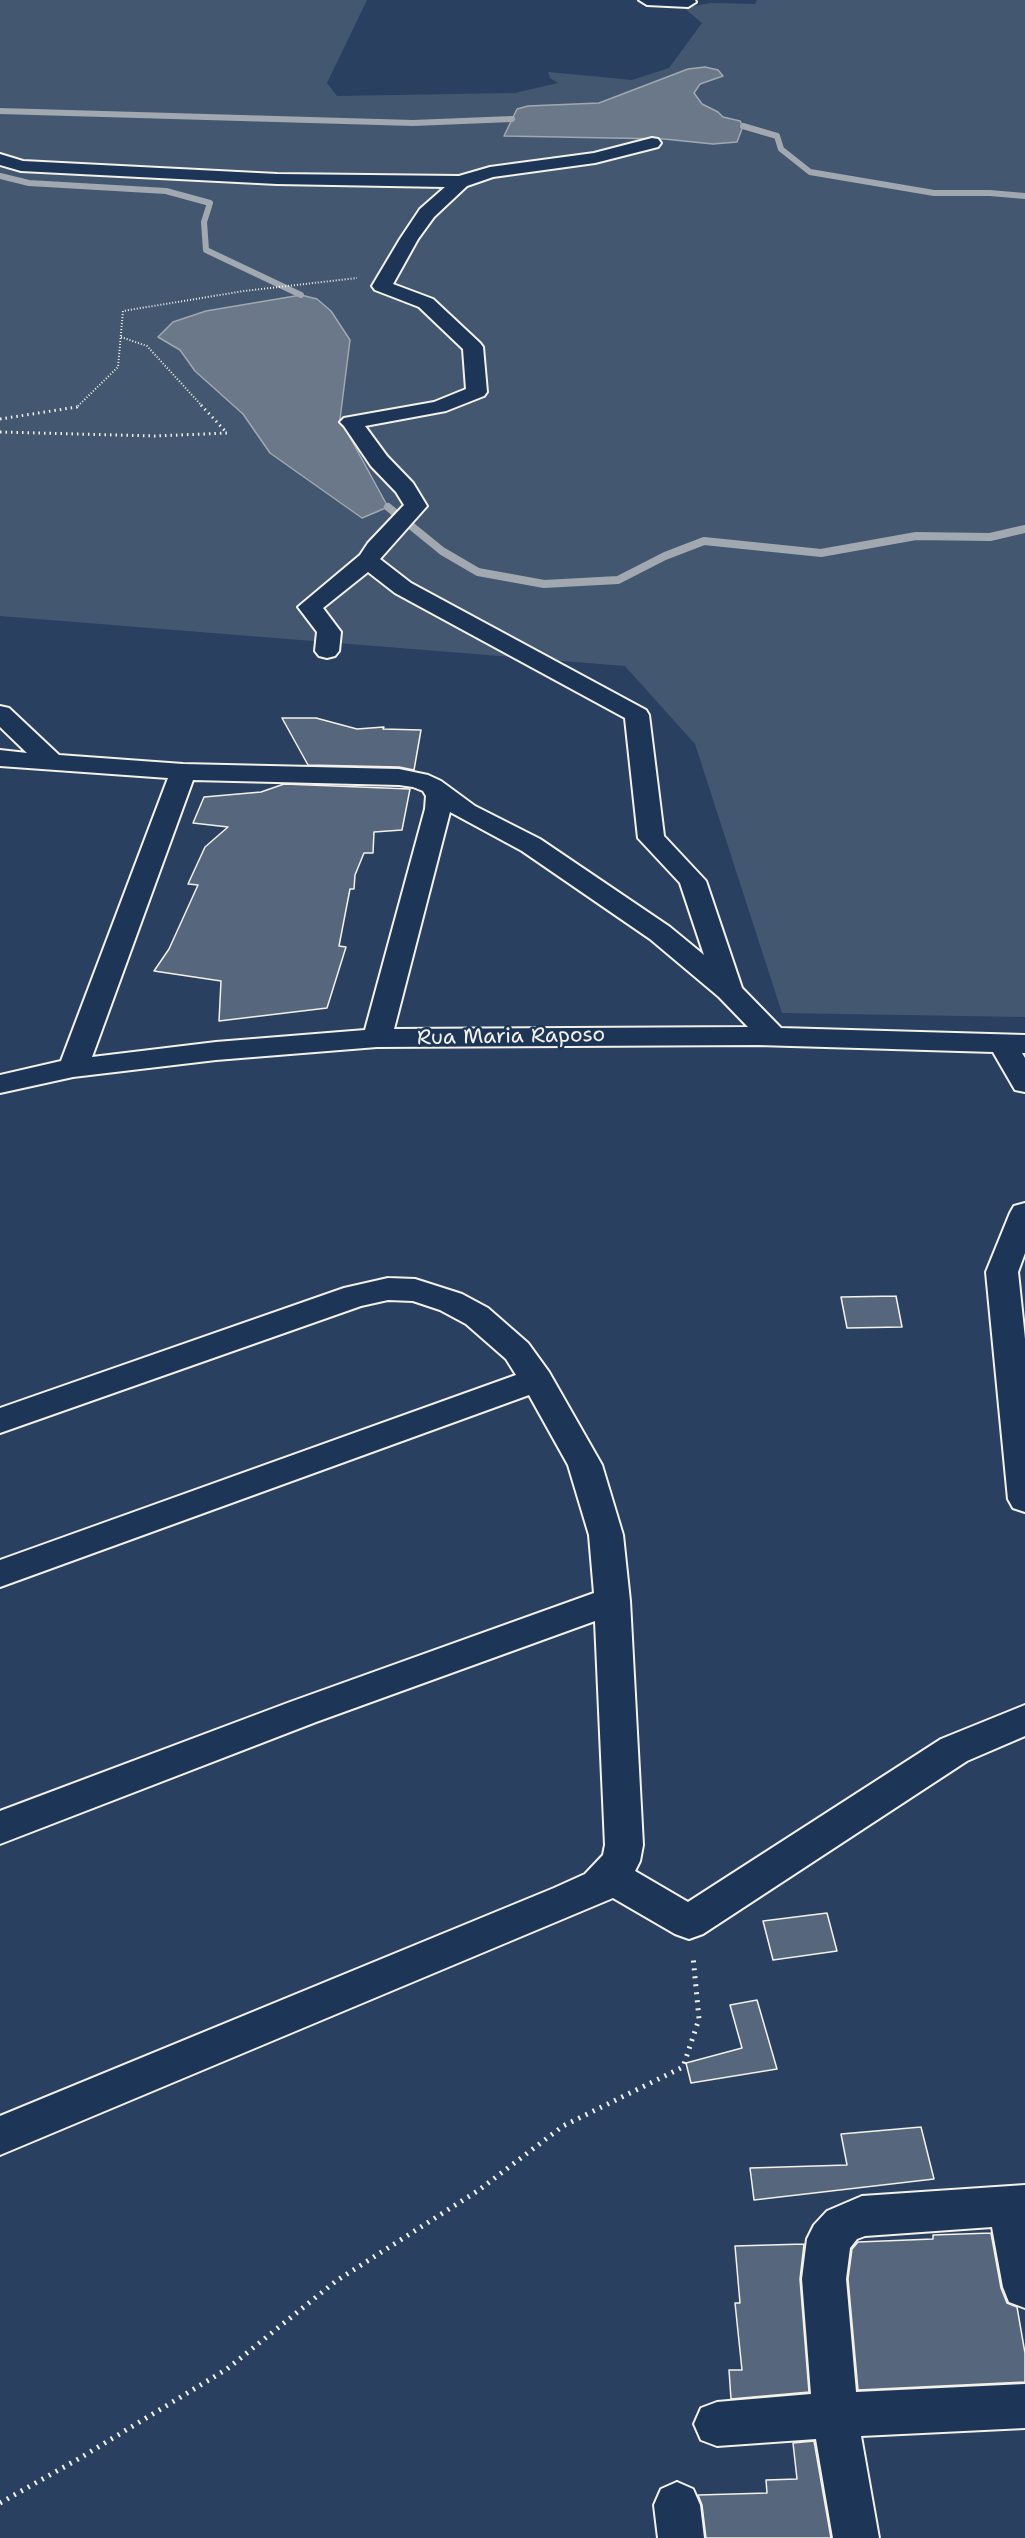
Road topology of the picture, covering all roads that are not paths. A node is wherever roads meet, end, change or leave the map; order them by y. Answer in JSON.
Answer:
{"nodes":[{"id":1,"x":647,"y":0,"type":"edge"},
{"id":2,"x":688,"y":2,"type":"dead end"},
{"id":3,"x":652,"y":143,"type":"dead end"},
{"id":4,"x":0,"y":159,"type":"edge"},
{"id":5,"x":461,"y":182,"type":"junction"},
{"id":6,"x":368,"y":560,"type":"junction"},
{"id":7,"x":327,"y":651,"type":"dead end"},
{"id":8,"x":0,"y":713,"type":"edge"},
{"id":9,"x":0,"y":758,"type":"edge"},
{"id":10,"x":52,"y":762,"type":"junction"},
{"id":11,"x":183,"y":772,"type":"junction"},
{"id":12,"x":432,"y":786,"type":"junction"},
{"id":13,"x":729,"y":991,"type":"junction"},
{"id":14,"x":774,"y":1037,"type":"junction"},
{"id":15,"x":377,"y":1038,"type":"junction"},
{"id":16,"x":1013,"y":1043,"type":"edge"},
{"id":17,"x":73,"y":1068,"type":"junction"},
{"id":18,"x":1025,"y":1083,"type":"edge"},
{"id":19,"x":0,"y":1084,"type":"edge"},
{"id":20,"x":1025,"y":1214,"type":"edge"},
{"id":21,"x":537,"y":1380,"type":"junction"},
{"id":22,"x":0,"y":1420,"type":"edge"},
{"id":23,"x":1025,"y":1499,"type":"edge"},
{"id":24,"x":0,"y":1574,"type":"edge"},
{"id":25,"x":612,"y":1601,"type":"junction"},
{"id":26,"x":1025,"y":1720,"type":"edge"},
{"id":27,"x":0,"y":1828,"type":"edge"},
{"id":28,"x":609,"y":1876,"type":"junction"},
{"id":29,"x":0,"y":2136,"type":"edge"},
{"id":30,"x":1017,"y":2206,"type":"edge"},
{"id":31,"x":1025,"y":2287,"type":"edge"},
{"id":32,"x":1025,"y":2406,"type":"edge"},
{"id":33,"x":835,"y":2415,"type":"junction"},
{"id":34,"x":717,"y":2424,"type":"dead end"},
{"id":35,"x":856,"y":2538,"type":"edge"}],
"edges":[{"from":1,"to":2,"type":"street"},
{"from":3,"to":5,"type":"street"},
{"from":4,"to":5,"type":"street"},
{"from":5,"to":6,"type":"street"},
{"from":6,"to":7,"type":"street"},
{"from":6,"to":13,"type":"street"},
{"from":8,"to":10,"type":"street"},
{"from":9,"to":10,"type":"street"},
{"from":10,"to":11,"type":"street"},
{"from":11,"to":12,"type":"street"},
{"from":11,"to":17,"type":"street"},
{"from":12,"to":13,"type":"street"},
{"from":12,"to":15,"type":"street"},
{"from":13,"to":14,"type":"street"},
{"from":14,"to":15,"type":"street","name":"Rua Maria Raposo"},
{"from":14,"to":16,"type":"street","name":"Rua Maria Raposo"},
{"from":15,"to":17,"type":"street","name":"Rua Maria Raposo"},
{"from":16,"to":18,"type":"street"},
{"from":17,"to":19,"type":"street","name":"Rua Maria Raposo"},
{"from":20,"to":23,"type":"street"},
{"from":21,"to":22,"type":"street"},
{"from":21,"to":24,"type":"street"},
{"from":21,"to":25,"type":"street"},
{"from":25,"to":27,"type":"street"},
{"from":25,"to":28,"type":"street"},
{"from":26,"to":28,"type":"street"},
{"from":28,"to":29,"type":"street"},
{"from":30,"to":31,"type":"street"},
{"from":30,"to":33,"type":"street"},
{"from":32,"to":33,"type":"street"},
{"from":33,"to":34,"type":"street"},
{"from":33,"to":35,"type":"street"}]}
